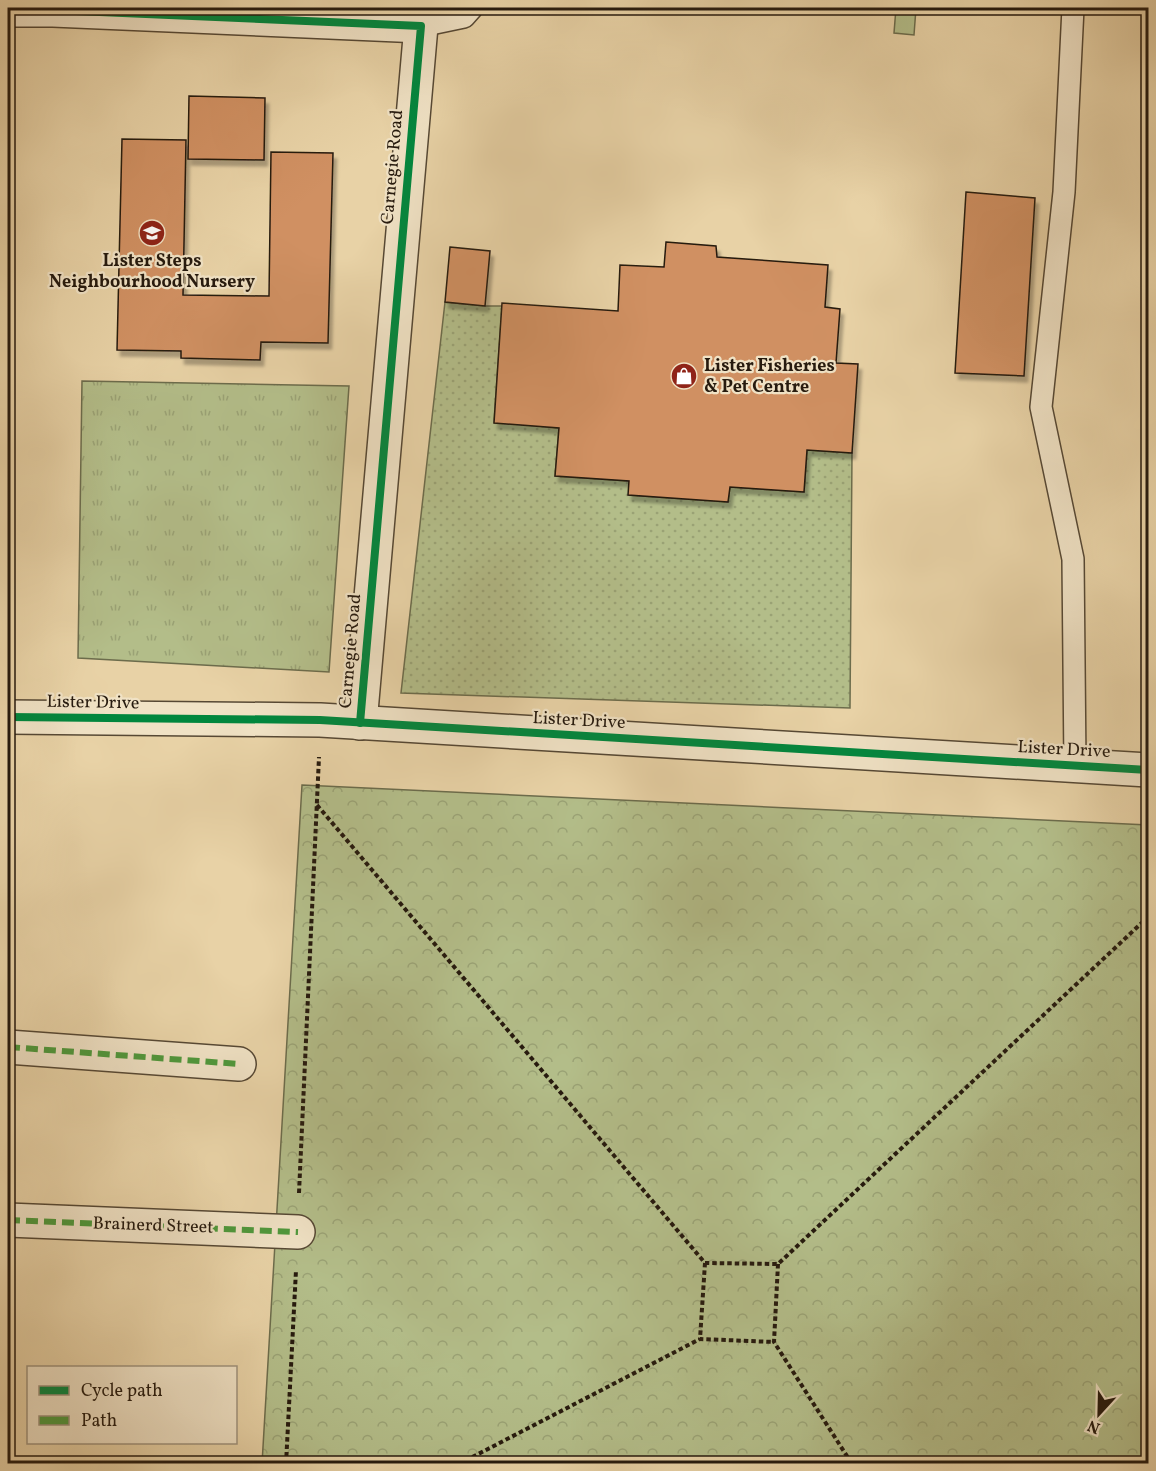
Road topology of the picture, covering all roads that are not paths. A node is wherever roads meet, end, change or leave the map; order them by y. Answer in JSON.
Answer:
{"nodes":[{"id":1,"x":472,"y":8,"type":"edge"},
{"id":2,"x":1073,"y":8,"type":"edge"},
{"id":3,"x":53,"y":9,"type":"edge"},
{"id":4,"x":8,"y":10,"type":"edge"},
{"id":5,"x":421,"y":26,"type":"junction"},
{"id":6,"x":8,"y":717,"type":"edge"},
{"id":7,"x":360,"y":723,"type":"junction"},
{"id":8,"x":1074,"y":766,"type":"junction"},
{"id":9,"x":1149,"y":770,"type":"edge"},
{"id":10,"x":8,"y":1047,"type":"edge"},
{"id":11,"x":239,"y":1064,"type":"dead end"},
{"id":12,"x":8,"y":1220,"type":"edge"},
{"id":13,"x":298,"y":1232,"type":"road end"}],
"edges":[{"from":1,"to":5,"type":"lane"},
{"from":2,"to":8,"type":"lane"},
{"from":3,"to":4,"type":"street"},
{"from":3,"to":5,"type":"street"},
{"from":5,"to":7,"type":"street","name":"Carnegie Road"},
{"from":6,"to":7,"type":"street","name":"Lister Drive"},
{"from":7,"to":8,"type":"street","name":"Lister Drive"},
{"from":8,"to":9,"type":"street","name":"Lister Drive"},
{"from":10,"to":11,"type":"street"},
{"from":12,"to":13,"type":"street","name":"Brainerd Street"}]}
